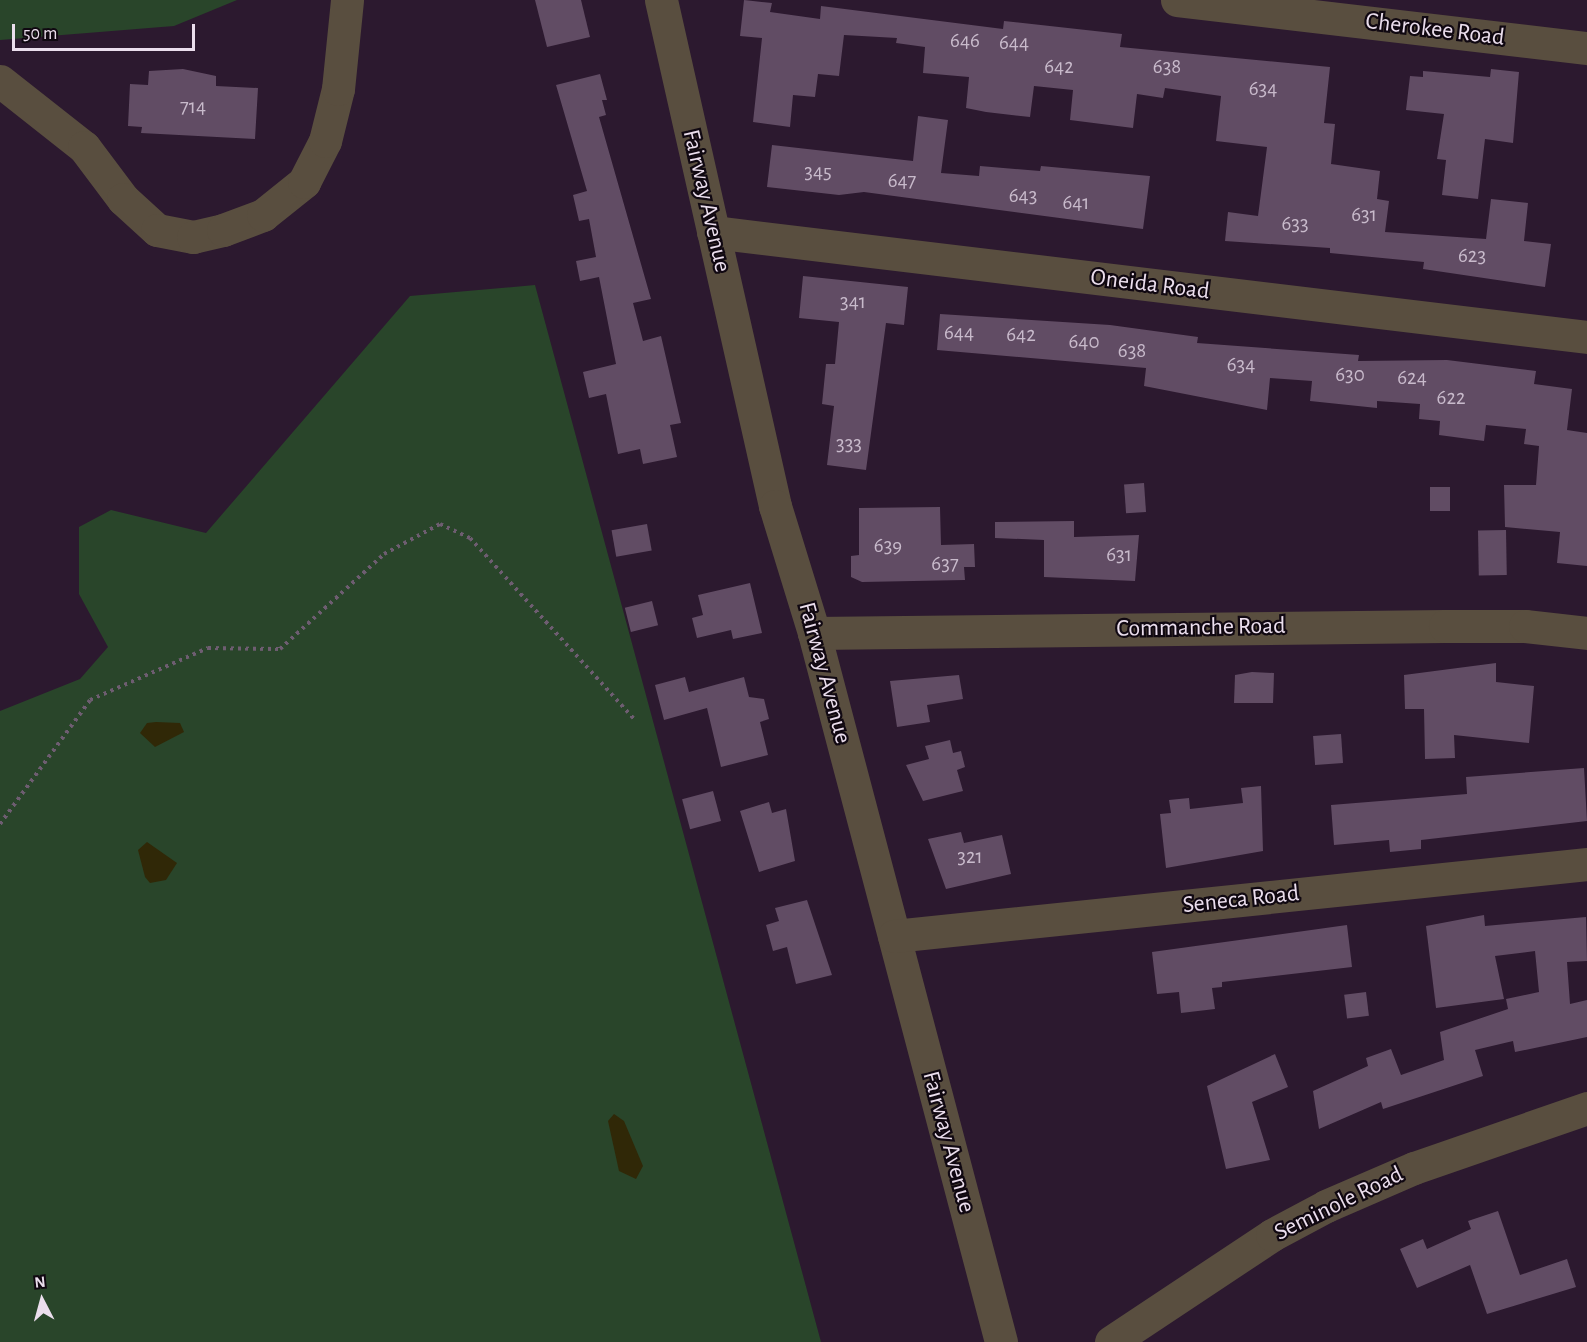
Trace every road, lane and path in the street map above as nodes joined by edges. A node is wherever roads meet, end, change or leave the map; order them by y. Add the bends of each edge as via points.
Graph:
1 (348, 0) edge
2 (661, 0) edge
3 (1177, 0) edge
4 (1587, 48) edge
5 (0, 81) edge
6 (713, 232) junction
7 (1587, 337) edge
8 (814, 633) junction
9 (1587, 633) edge
10 (636, 721) dead end
11 (0, 825) edge
12 (1587, 864) edge
13 (894, 936) junction
14 (1587, 1108) edge
15 (1000, 1342) edge
16 (1111, 1342) edge

1 - 5 street via 338,89 325,141 304,182 263,215 193,237 157,230 123,199 84,147
2 - 6 street, Fairway Avenue
3 - 4 street, Cherokee Road
6 - 7 street, Oneida Road
6 - 8 street, Fairway Avenue via 775,506
8 - 9 street, Commanche Road via 1468,626
8 - 13 street, Fairway Avenue
10 - 11 path via 470,538 440,524 384,554 280,649 208,648 90,700
12 - 13 street, Seneca Road
13 - 15 street, Fairway Avenue
14 - 16 street, Seminole Road via 1414,1168 1326,1206 1272,1235

